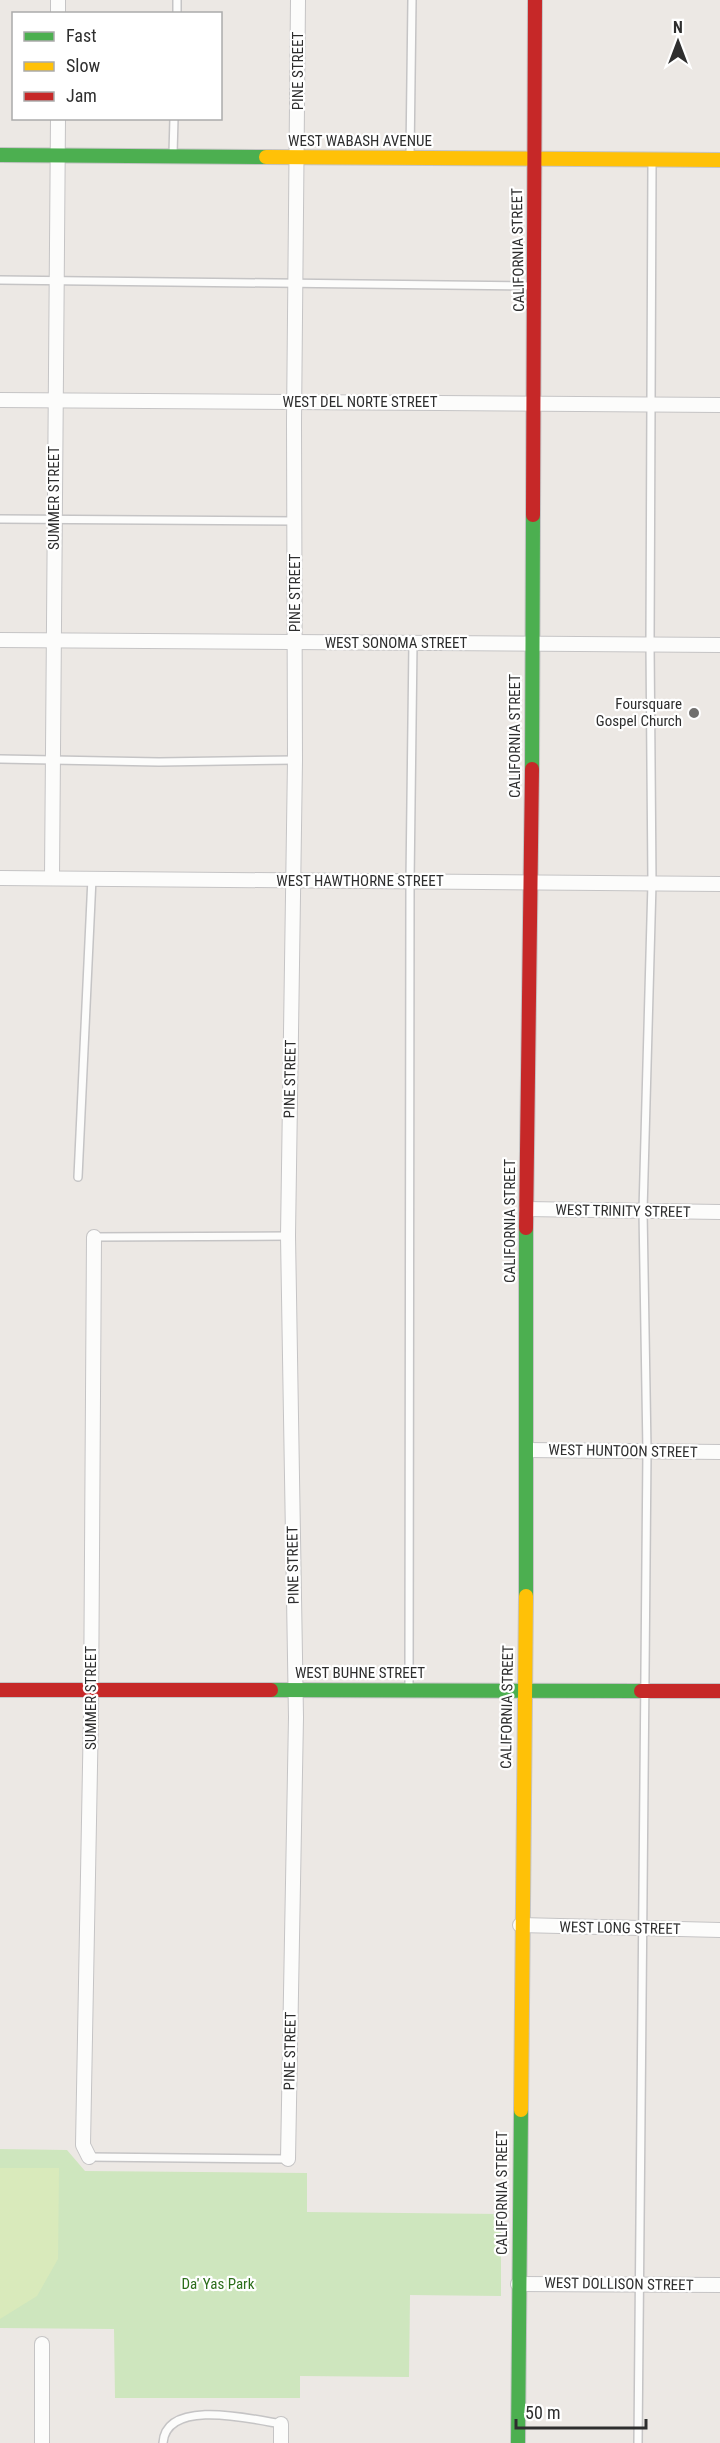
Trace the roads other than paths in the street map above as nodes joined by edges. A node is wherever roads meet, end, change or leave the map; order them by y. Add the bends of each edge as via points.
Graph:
1 (298, 0) edge
2 (412, 0) edge
3 (535, 0) edge
4 (58, 120) edge
5 (174, 120) edge
6 (0, 155) edge
7 (57, 156) junction
8 (173, 157) junction
9 (297, 158) junction
10 (410, 158) junction
11 (533, 158) junction
12 (652, 159) junction
13 (720, 160) edge
14 (0, 280) edge
15 (56, 280) junction
16 (296, 282) junction
17 (535, 286) junction
18 (0, 400) edge
19 (54, 400) junction
20 (294, 402) junction
21 (534, 403) junction
22 (652, 404) junction
23 (720, 405) edge
24 (0, 519) edge
25 (55, 520) junction
26 (296, 521) junction
27 (0, 640) edge
28 (52, 640) junction
29 (295, 642) junction
30 (413, 643) junction
31 (531, 644) junction
32 (650, 644) junction
33 (720, 645) edge
34 (0, 759) edge
35 (53, 759) junction
36 (295, 760) junction
37 (0, 878) edge
38 (52, 878) junction
39 (92, 878) junction
40 (293, 881) junction
41 (410, 882) junction
42 (531, 882) junction
43 (652, 883) junction
44 (720, 884) edge
45 (78, 1177) dead end
46 (526, 1209) junction
47 (643, 1211) junction
48 (720, 1212) edge
49 (288, 1236) junction
50 (94, 1238) joint
51 (526, 1450) junction
52 (647, 1452) junction
53 (720, 1452) edge
54 (0, 1690) edge
55 (91, 1690) junction
56 (294, 1690) junction
57 (409, 1690) junction
58 (524, 1691) junction
59 (646, 1691) junction
60 (720, 1691) edge
61 (520, 1925) junction
62 (641, 1928) junction
63 (720, 1930) edge
64 (89, 2157) joint
65 (288, 2158) joint
66 (518, 2284) junction
67 (639, 2285) junction
68 (720, 2285) edge
69 (42, 2344) dead end
70 (280, 2424) joint
71 (42, 2443) edge
72 (163, 2443) edge
73 (280, 2443) edge
74 (518, 2443) edge
75 (638, 2443) edge

1 - 9 street, PINE STREET
2 - 10 lane
3 - 11 street, CALIFORNIA STREET
4 - 7 street, SUMMER STREET
5 - 8 lane
6 - 7 street, WEST WABASH AVENUE
7 - 8 street, WEST WABASH AVENUE
7 - 15 street, SUMMER STREET
8 - 9 street, WEST WABASH AVENUE
9 - 10 street, WEST WABASH AVENUE
9 - 16 street, PINE STREET
10 - 11 street, WEST WABASH AVENUE
11 - 12 street, WEST WABASH AVENUE
11 - 17 street, CALIFORNIA STREET
12 - 13 street, WEST WABASH AVENUE
12 - 22 lane
14 - 15 lane
15 - 16 lane
15 - 19 street, SUMMER STREET
16 - 17 lane
16 - 20 street, PINE STREET
17 - 21 street, CALIFORNIA STREET
18 - 19 street, WEST DEL NORTE STREET
19 - 20 street, WEST DEL NORTE STREET
19 - 25 street, SUMMER STREET
20 - 21 street, WEST DEL NORTE STREET
20 - 26 street, PINE STREET
21 - 22 street, WEST DEL NORTE STREET
21 - 31 street, CALIFORNIA STREET
22 - 23 street, WEST DEL NORTE STREET
22 - 32 lane
24 - 25 lane
25 - 26 lane
25 - 28 street, SUMMER STREET
26 - 29 street, PINE STREET
27 - 28 street, WEST SONOMA STREET
28 - 29 street, WEST SONOMA STREET
28 - 35 street, SUMMER STREET
29 - 30 street, WEST SONOMA STREET
29 - 36 street, PINE STREET
30 - 31 street, WEST SONOMA STREET
30 - 41 lane
31 - 32 street, WEST SONOMA STREET
31 - 42 street, CALIFORNIA STREET
32 - 33 street, WEST SONOMA STREET
32 - 43 lane
34 - 35 lane
35 - 36 lane
35 - 38 street, SUMMER STREET
36 - 40 street, PINE STREET
37 - 38 street, WEST HAWTHORNE STREET
38 - 39 street, WEST HAWTHORNE STREET
39 - 40 street, WEST HAWTHORNE STREET
39 - 45 lane
40 - 41 street, WEST HAWTHORNE STREET
40 - 49 street, PINE STREET
41 - 42 street, WEST HAWTHORNE STREET
41 - 57 lane
42 - 43 street, WEST HAWTHORNE STREET
42 - 46 street, CALIFORNIA STREET
43 - 44 street, WEST HAWTHORNE STREET
43 - 47 lane
46 - 47 street, WEST TRINITY STREET
46 - 51 street, CALIFORNIA STREET
47 - 48 street, WEST TRINITY STREET
47 - 52 lane
49 - 50 lane
49 - 56 street, PINE STREET
50 - 55 street, SUMMER STREET
51 - 52 street, WEST HUNTOON STREET
51 - 58 street, CALIFORNIA STREET
52 - 53 street, WEST HUNTOON STREET
52 - 59 lane
54 - 55 street, WEST BUHNE STREET
55 - 56 street, WEST BUHNE STREET
55 - 64 street, SUMMER STREET via 83,2145
56 - 57 street, WEST BUHNE STREET
56 - 65 street, PINE STREET
57 - 58 street, WEST BUHNE STREET
58 - 59 street, WEST BUHNE STREET
58 - 61 street, CALIFORNIA STREET
59 - 60 street, WEST BUHNE STREET
59 - 62 lane
61 - 62 street, WEST LONG STREET
61 - 66 street, CALIFORNIA STREET
62 - 63 street, WEST LONG STREET
62 - 67 lane
64 - 65 lane
66 - 67 street, WEST DOLLISON STREET
66 - 74 street, CALIFORNIA STREET
67 - 68 street, WEST DOLLISON STREET
67 - 75 lane
69 - 71 street
70 - 72 lane via 241,2418 184,2417 171,2425
70 - 73 street

